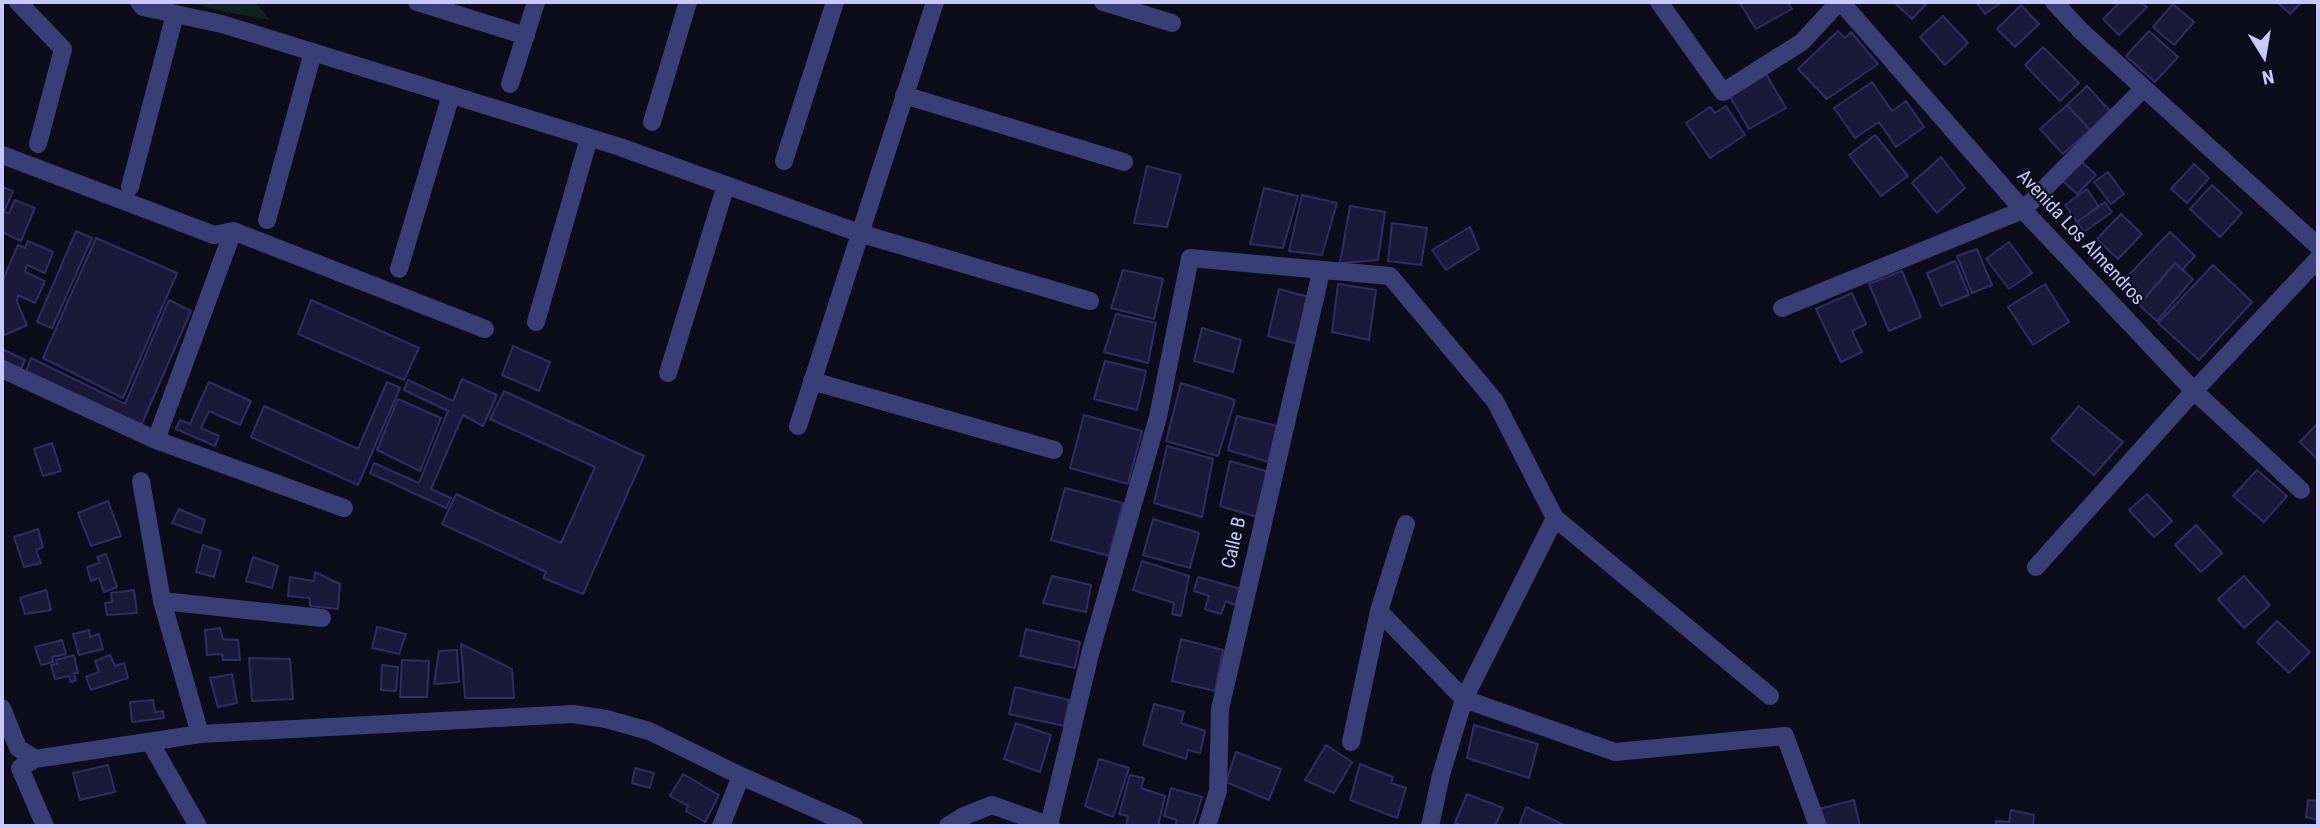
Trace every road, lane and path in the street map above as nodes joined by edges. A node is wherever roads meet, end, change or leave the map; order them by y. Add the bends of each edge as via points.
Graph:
1 (19, 2) edge
2 (139, 2) edge
3 (417, 2) edge
4 (536, 2) edge
5 (688, 2) edge
6 (835, 2) edge
7 (934, 2) edge
8 (1104, 2) edge
9 (1659, 2) edge
10 (1840, 2) edge
11 (2054, 2) edge
12 (175, 14) junction
13 (1172, 23) dead end
14 (526, 36) junction
15 (313, 52) junction
16 (510, 84) dead end
17 (2143, 89) junction
18 (451, 95) junction
19 (904, 95) junction
20 (652, 122) dead end
21 (589, 138) junction
22 (38, 144) dead end
23 (2, 155) edge
24 (784, 161) dead end
25 (1125, 162) dead end
26 (726, 185) junction
27 (130, 187) dead end
28 (2022, 210) junction
29 (267, 220) dead end
30 (233, 231) junction
31 (859, 233) junction
32 (2318, 246) edge
33 (2318, 260) edge
34 (399, 268) dead end
35 (1321, 272) junction
36 (1090, 301) dead end
37 (1782, 308) dead end
38 (536, 322) dead end
39 (485, 329) dead end
40 (2, 369) edge
41 (668, 373) dead end
42 (812, 381) junction
43 (2194, 391) junction
44 (798, 426) dead end
45 (156, 440) junction
46 (1054, 450) dead end
47 (141, 481) dead end
48 (2301, 490) dead end
49 (344, 508) dead end
50 (1556, 517) junction
51 (1406, 524) dead end
52 (2036, 567) dead end
53 (162, 601) junction
54 (1379, 611) junction
55 (322, 618) dead end
56 (1770, 696) dead end
57 (1464, 699) junction
58 (2, 708) edge
59 (200, 734) junction
60 (150, 742) junction
61 (1350, 742) dead end
62 (35, 759) junction
63 (741, 776) junction
64 (45, 826) edge
65 (198, 826) edge
66 (721, 826) edge
67 (854, 826) edge
68 (948, 826) edge
69 (1050, 826) edge
70 (1207, 826) edge
71 (1430, 826) edge
72 (1818, 826) edge

1 - 22 street via 63,49
2 - 12 street
3 - 14 street
4 - 14 street
5 - 20 street
6 - 24 street
7 - 19 street
8 - 13 street
9 - 10 street via 1723,92 1802,42
10 - 28 street, Avenida Los Almendros
11 - 17 street
12 - 15 street
12 - 27 street
14 - 16 street
15 - 18 street
15 - 29 street
17 - 28 street
17 - 32 street
18 - 21 street
18 - 34 street
19 - 25 street
19 - 31 street
21 - 26 street
21 - 38 street
23 - 30 street via 214,235
26 - 31 street
26 - 41 street
28 - 37 street
28 - 43 street, Avenida Los Almendros
30 - 39 street
30 - 45 street
31 - 36 street
31 - 42 street
33 - 43 street
35 - 50 street via 1390,276 1495,401
35 - 69 street via 1190,258 1158,417 1091,650
35 - 70 street, Calle B via 1220,709 1218,791
40 - 45 street
42 - 44 street
42 - 46 street
43 - 48 street, Avenida Los Almendros
43 - 52 street
45 - 49 street
47 - 53 street
50 - 56 street
50 - 57 street
51 - 54 street
53 - 55 street
53 - 59 street
54 - 57 street
54 - 61 street
57 - 71 street
57 - 72 street via 1615,752 1785,736
58 - 62 street via 18,748
59 - 60 street
59 - 63 street via 573,713 649,731
60 - 62 street
60 - 65 street
62 - 64 street via 20,768
63 - 66 street
63 - 67 street
68 - 69 street via 992,804

